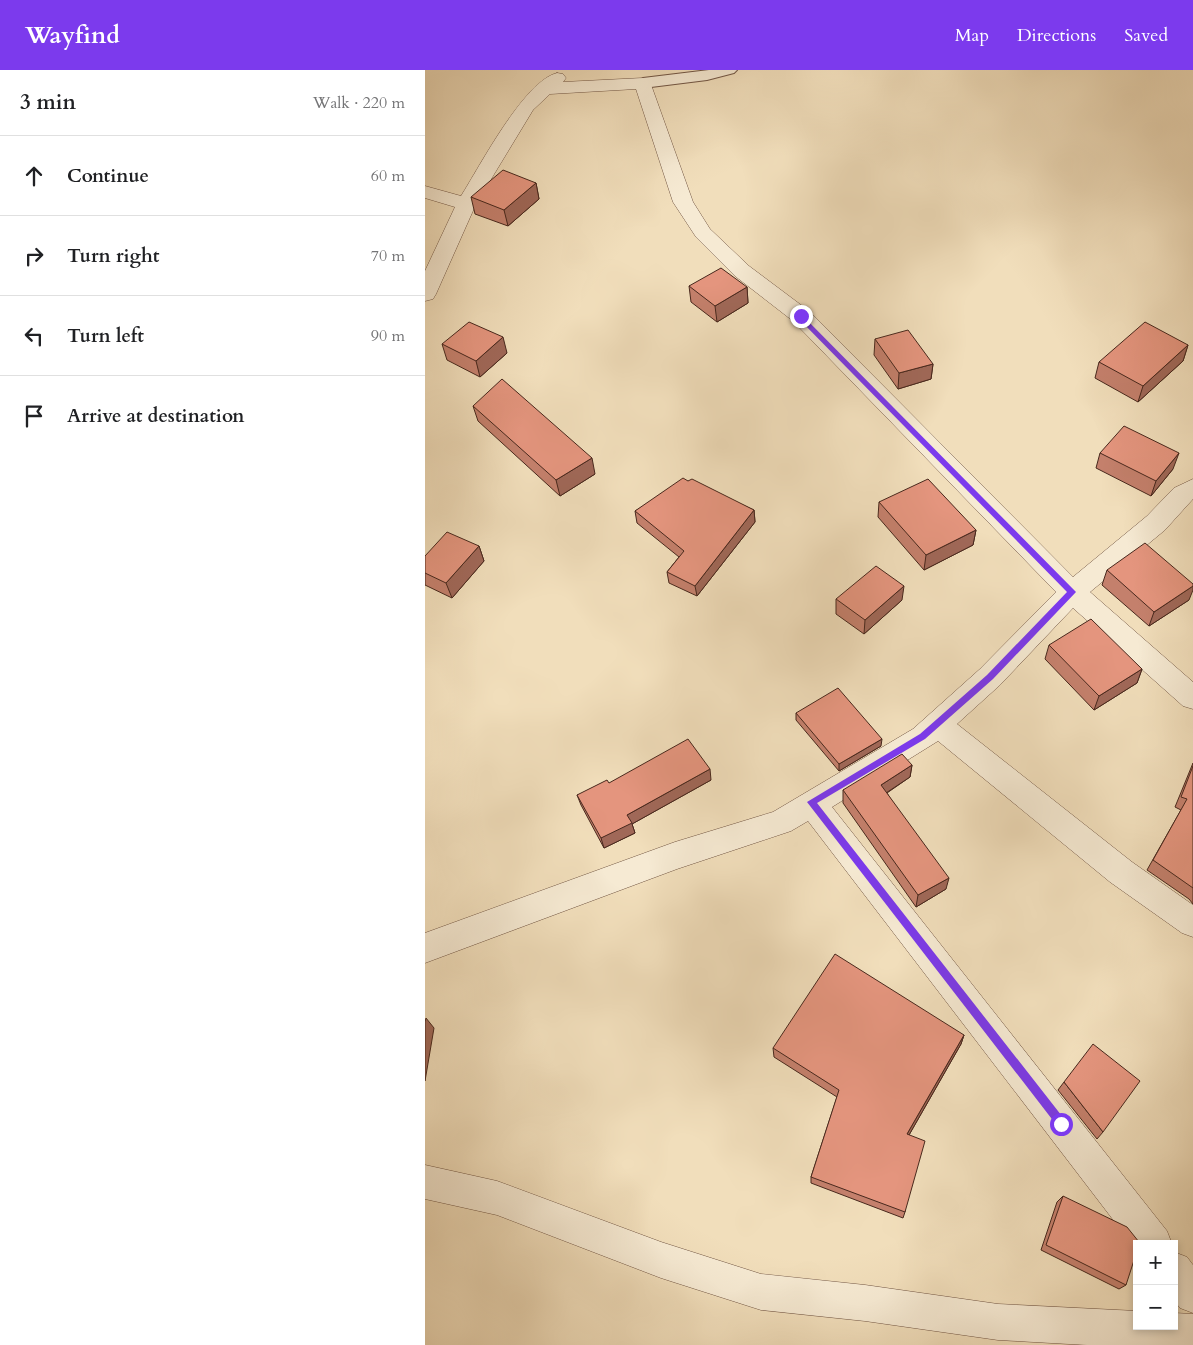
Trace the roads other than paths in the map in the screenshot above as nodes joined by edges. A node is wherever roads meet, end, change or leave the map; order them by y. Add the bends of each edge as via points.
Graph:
1 (567, 70) edge
2 (729, 70) edge
3 (643, 84) junction
4 (543, 89) junction
5 (425, 192) edge
6 (467, 204) junction
7 (425, 294) edge
8 (1193, 488) edge
9 (1072, 592) junction
10 (1193, 698) edge
11 (937, 724) junction
12 (811, 802) junction
13 (1193, 923) edge
14 (425, 948) edge
15 (425, 1182) edge
16 (1151, 1240) edge
17 (1178, 1275) edge
18 (1193, 1295) edge
19 (1193, 1332) edge

1 - 4 street
2 - 3 lane
3 - 4 street
3 - 9 street via 683,202 703,233 742,271 801,316
4 - 6 street via 516,122
5 - 6 street
6 - 7 street
8 - 9 street
9 - 10 street
9 - 11 street via 990,677
11 - 12 street via 923,737
11 - 13 street via 1121,872
12 - 14 street via 781,822 675,856
12 - 16 street
15 - 19 street via 497,1198 661,1260 761,1292 998,1322
17 - 18 street

